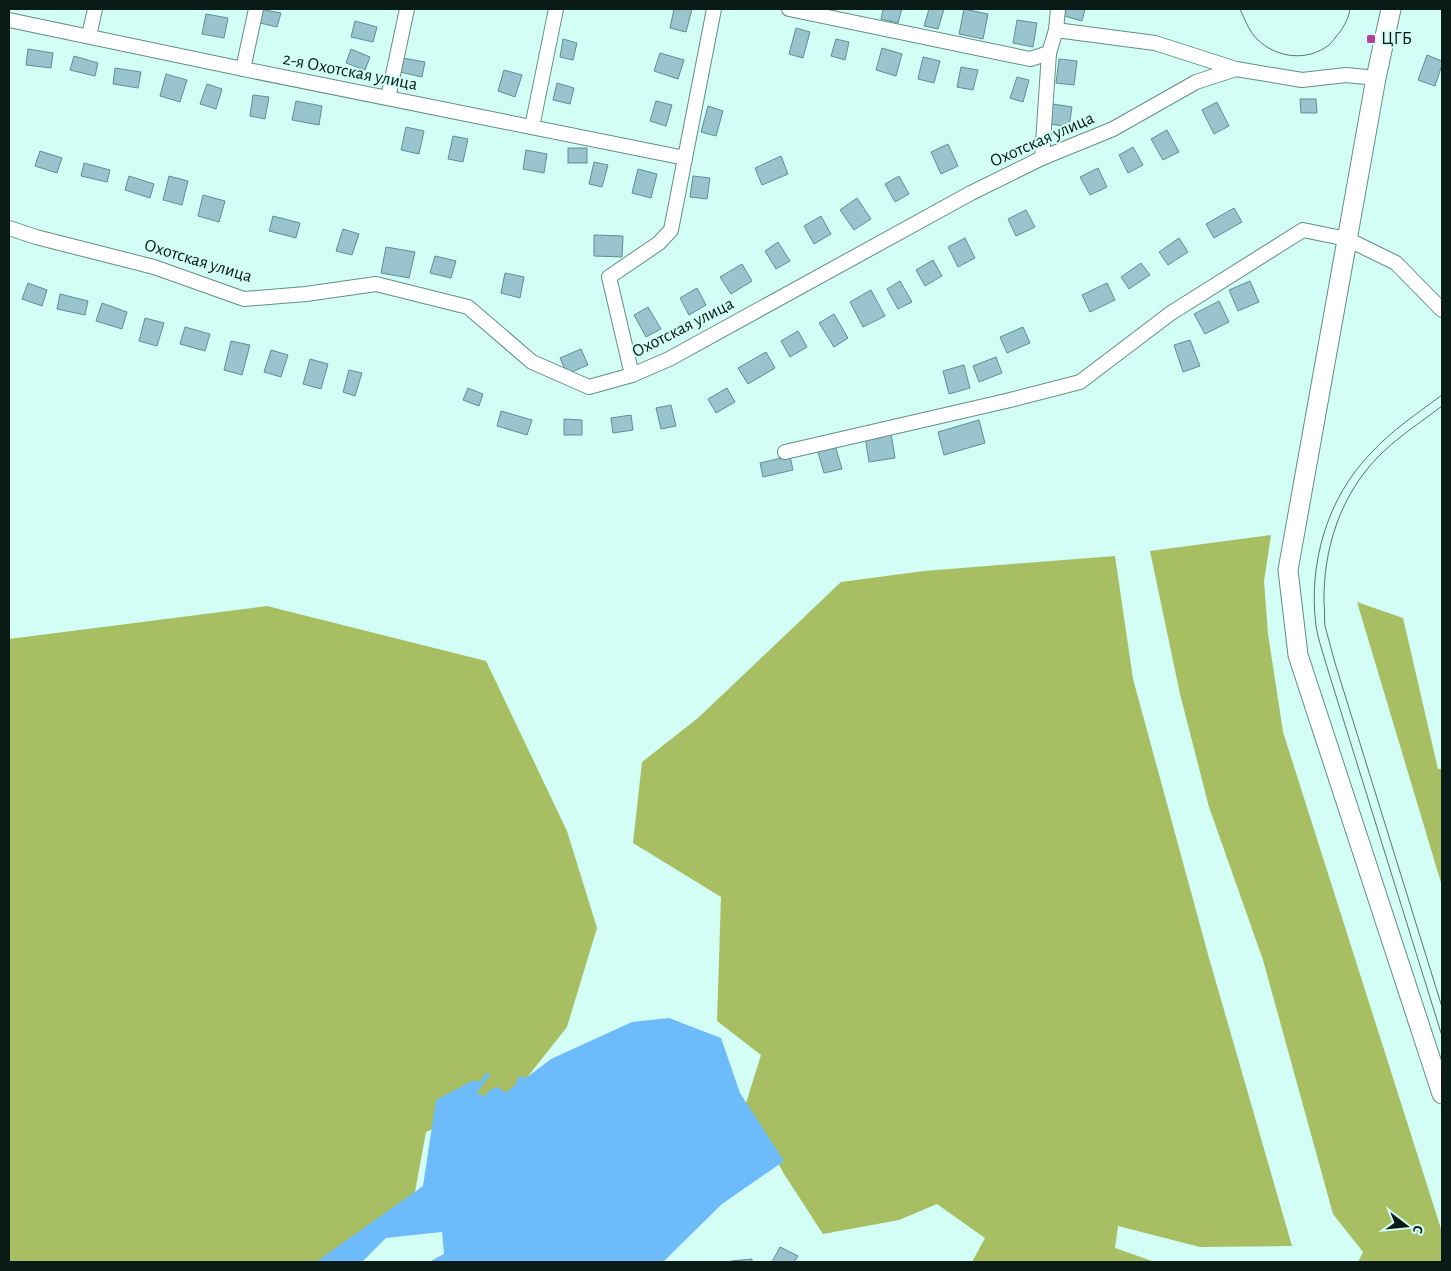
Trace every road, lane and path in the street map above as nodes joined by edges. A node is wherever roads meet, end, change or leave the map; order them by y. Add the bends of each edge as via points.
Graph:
1 (95, 9) edge
2 (256, 9) edge
3 (408, 9) edge
4 (556, 9) edge
5 (714, 9) edge
6 (789, 9) edge
7 (1058, 9) edge
8 (1391, 9) edge
9 (9, 20) edge
10 (1056, 30) junction
11 (89, 36) junction
12 (1048, 53) junction
13 (243, 69) junction
14 (1236, 69) junction
15 (1376, 78) junction
16 (388, 98) junction
17 (532, 126) junction
18 (685, 158) junction
19 (1042, 158) junction
20 (9, 228) edge
21 (1347, 239) junction
22 (1442, 310) edge
23 (632, 375) junction
24 (785, 452) dead end
25 (1442, 1094) edge

1 - 11 street
2 - 13 street
3 - 16 street
4 - 17 street
5 - 18 street
6 - 12 street via 1030,59
7 - 10 street
8 - 15 main road
9 - 11 street, 2-я Охотская улица
10 - 12 street
10 - 14 street via 1155,43
11 - 13 street, 2-я Охотская улица
12 - 19 street
13 - 16 street, 2-я Охотская улица
14 - 15 street via 1302,80 1346,75
14 - 19 street, Охотская улица via 1196,82 1113,130
15 - 21 main road
16 - 17 street, 2-я Охотская улица
17 - 18 street, 2-я Охотская улица
18 - 23 street via 670,230 659,243 609,277
19 - 23 street, Охотская улица via 971,193 670,359
20 - 23 street, Охотская улица via 154,266 244,299 376,284 468,307 532,362 589,387
21 - 22 street via 1396,264
21 - 24 street via 1303,230 1171,313 1080,382
21 - 25 main road via 1288,570 1298,655

